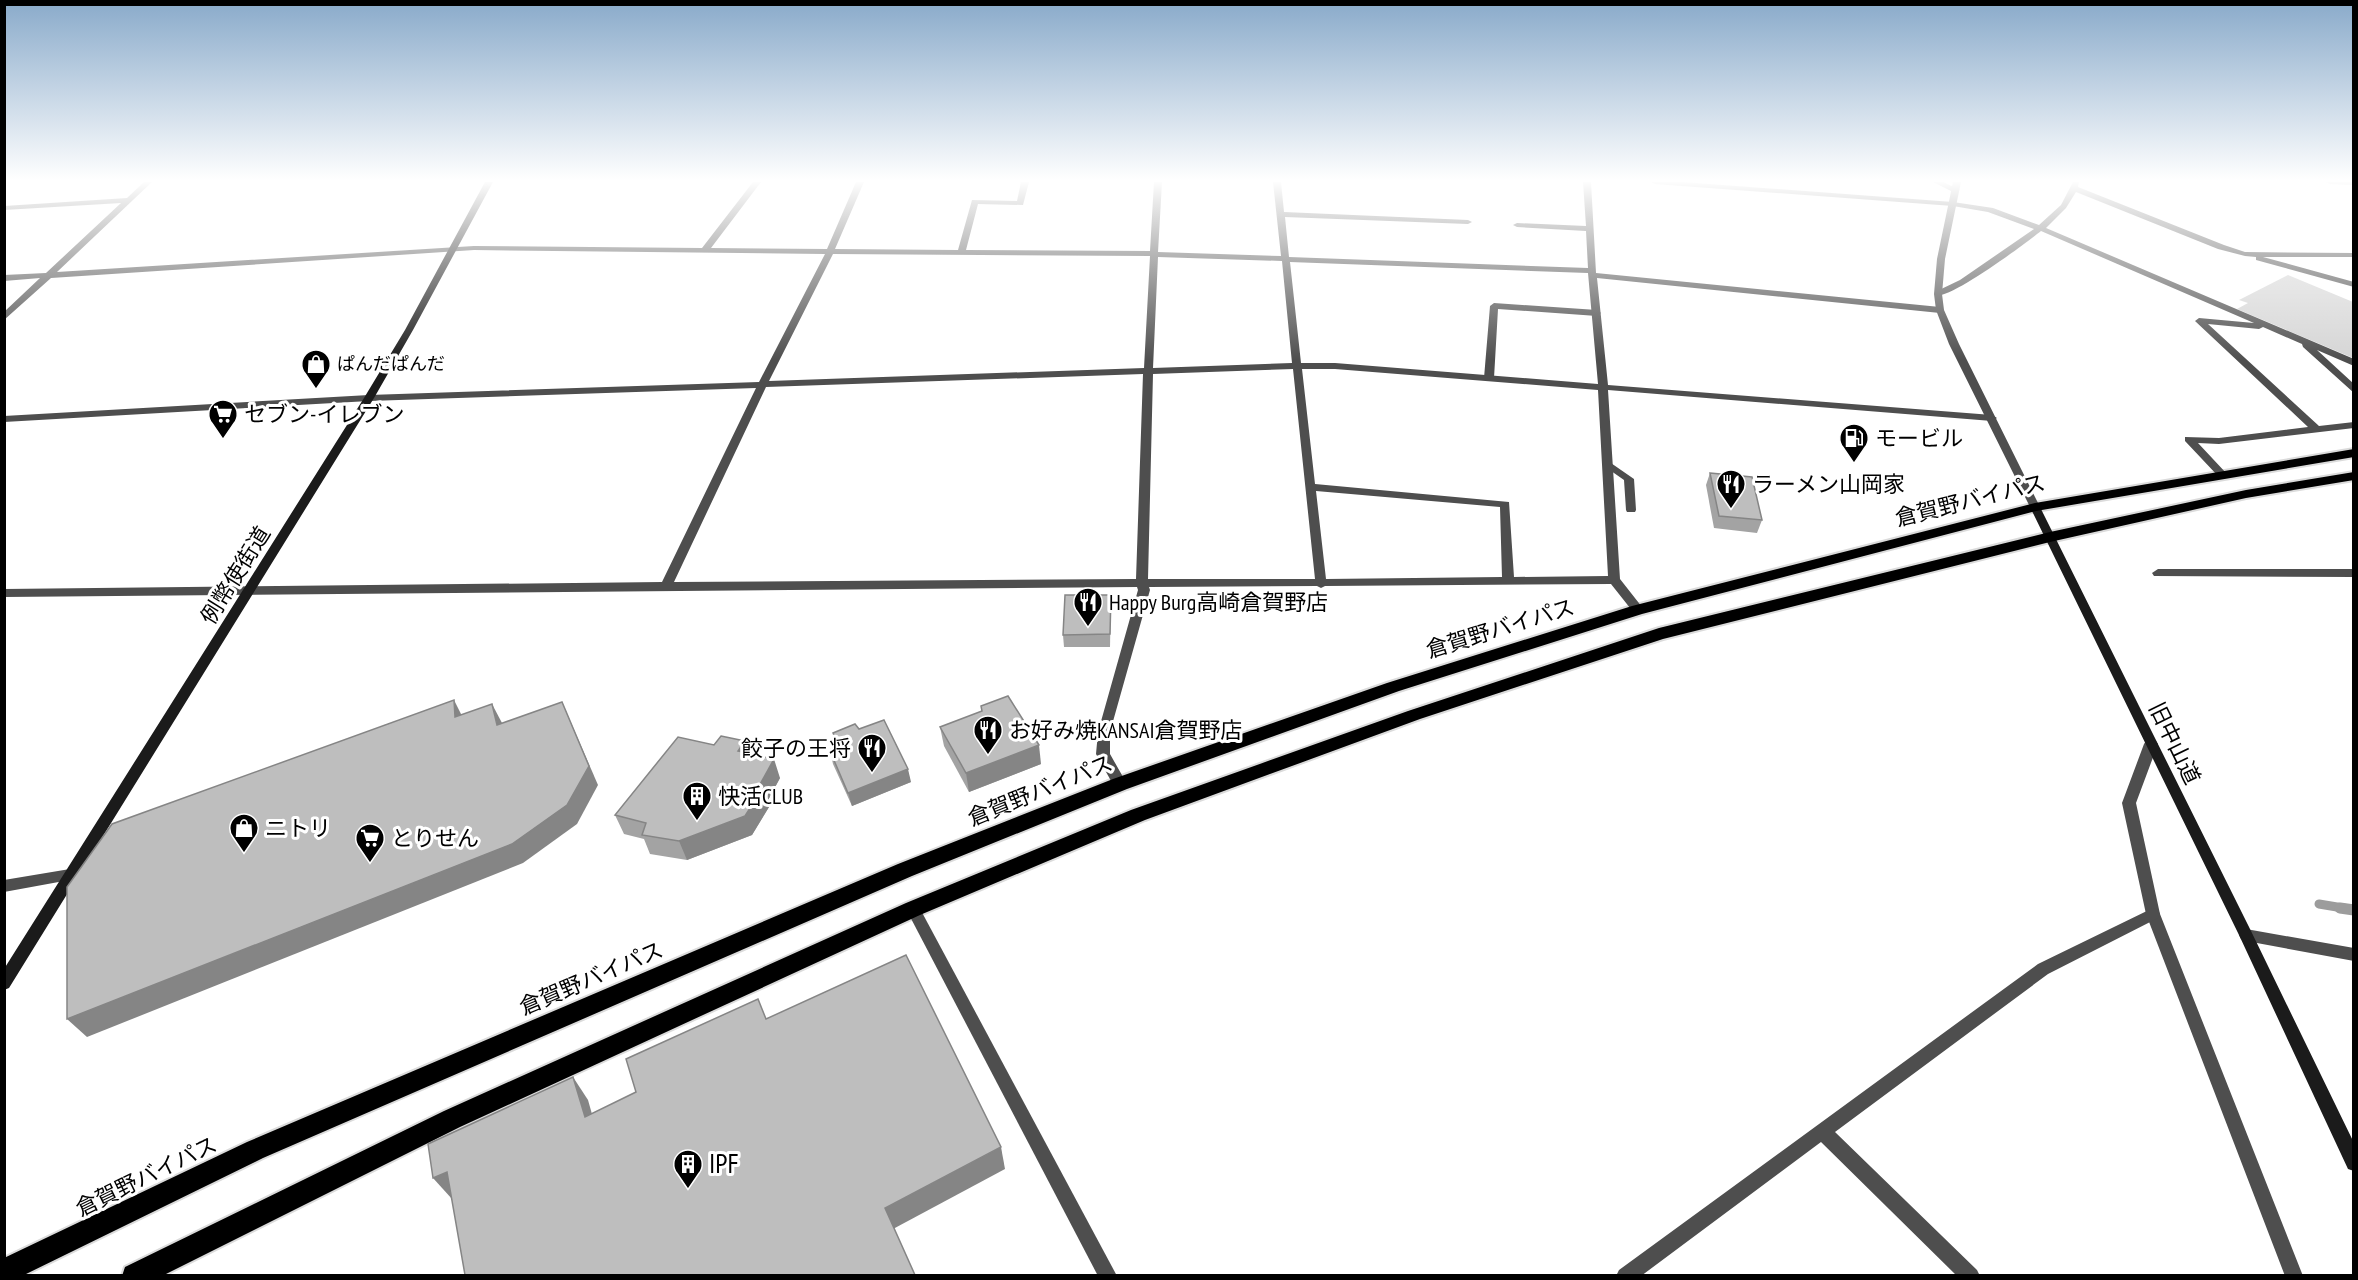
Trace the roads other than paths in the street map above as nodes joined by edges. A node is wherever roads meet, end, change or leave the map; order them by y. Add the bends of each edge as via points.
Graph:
1 (85, 242) edge
2 (457, 242) edge
3 (711, 242) edge
4 (835, 242) edge
5 (964, 242) edge
6 (1156, 242) edge
7 (1284, 242) edge
8 (1590, 242) edge
9 (1945, 242) edge
10 (2022, 242) edge
11 (2072, 242) edge
12 (2209, 242) edge
13 (453, 249) junction
14 (704, 251) junction
15 (831, 252) junction
16 (961, 253) junction
17 (1155, 254) junction
18 (2246, 254) junction
19 (2354, 255) edge
20 (1286, 258) junction
21 (1593, 273) junction
22 (49, 275) junction
23 (4, 278) edge
24 (2354, 285) edge
25 (1938, 294) junction
26 (1940, 310) junction
27 (1597, 313) junction
28 (4, 317) edge
29 (2268, 327) junction
30 (2301, 340) junction
31 (2354, 363) edge
32 (1297, 366) junction
33 (1148, 372) junction
34 (1489, 378) junction
35 (762, 385) junction
36 (1603, 386) junction
37 (2354, 390) edge
38 (369, 398) junction
39 (1992, 418) junction
40 (4, 419) edge
41 (2354, 424) edge
42 (2317, 430) junction
43 (2354, 453) edge
44 (1608, 464) junction
45 (2222, 474) junction
46 (2354, 477) edge
47 (1309, 487) junction
48 (2035, 507) junction
49 (1631, 510) dead end
50 (2050, 537) junction
51 (2158, 573) dead end
52 (2354, 573) edge
53 (1614, 580) junction
54 (1508, 581) junction
55 (1142, 582) junction
56 (1321, 584) junction
57 (666, 586) junction
58 (248, 592) junction
59 (4, 593) edge
60 (1638, 610) junction
61 (2151, 744) junction
62 (1120, 784) junction
63 (70, 875) junction
64 (4, 886) edge
65 (913, 909) junction
66 (2153, 914) junction
67 (2246, 935) junction
68 (2354, 955) edge
69 (4, 983) edge
70 (1822, 1131) junction
71 (2354, 1163) edge
72 (4, 1271) edge
73 (134, 1275) edge
74 (1108, 1275) edge
75 (1625, 1275) edge
76 (1971, 1275) edge
77 (2294, 1275) edge

1 - 22 street
2 - 13 main road, 例幣使街道
3 - 14 street
4 - 15 street
5 - 16 street
6 - 17 street
7 - 20 street
8 - 21 street
9 - 25 street
10 - 25 street via 1959,287
11 - 29 street
12 - 18 street
13 - 14 street
13 - 22 street
13 - 38 main road, 例幣使街道
14 - 15 street
15 - 16 street
15 - 35 street
16 - 17 street
17 - 20 street
17 - 33 street
18 - 19 street
18 - 24 street
20 - 21 street
20 - 32 street
21 - 26 street
21 - 27 street
22 - 23 street
22 - 28 street
25 - 26 street
26 - 39 street, 旧中山道
27 - 34 street via 1494,306
27 - 36 street
29 - 30 street
29 - 42 street via 2199,321
30 - 31 street
30 - 37 street
32 - 33 street
32 - 34 street
32 - 47 street
33 - 35 street
33 - 55 street
34 - 36 street
35 - 38 street
35 - 57 street
36 - 39 street
36 - 44 street
38 - 40 street
38 - 58 main road, 例幣使街道
39 - 48 street, 旧中山道
41 - 42 street
42 - 45 street via 2219,441 2189,439
43 - 45 highway, 倉賀野バイパス
44 - 49 street via 1629,479
44 - 53 street
45 - 48 highway, 倉賀野バイパス
46 - 50 highway via 2246,494
47 - 54 street via 1505,504
47 - 56 street
48 - 50 main road, 旧中山道
48 - 60 highway, 倉賀野バイパス
50 - 61 main road, 旧中山道
50 - 65 highway via 1648,638 1414,715 1138,815
51 - 52 street
53 - 54 street
53 - 60 street
54 - 56 street
55 - 56 street
55 - 57 street
55 - 62 street via 1144,590 1104,732 1103,754
57 - 58 street
58 - 59 street
58 - 63 main road, 例幣使街道
60 - 62 highway, 倉賀野バイパス via 1393,687
61 - 66 street via 2129,803
61 - 67 main road, 旧中山道
62 - 72 highway, 倉賀野バイパス via 905,870 470,1055 255,1150
63 - 64 street
63 - 69 main road, 例幣使街道
65 - 73 highway via 452,1119
65 - 74 street
66 - 70 street via 2043,969
66 - 77 street
67 - 68 street
67 - 71 main road, 旧中山道
70 - 75 street
70 - 76 street

